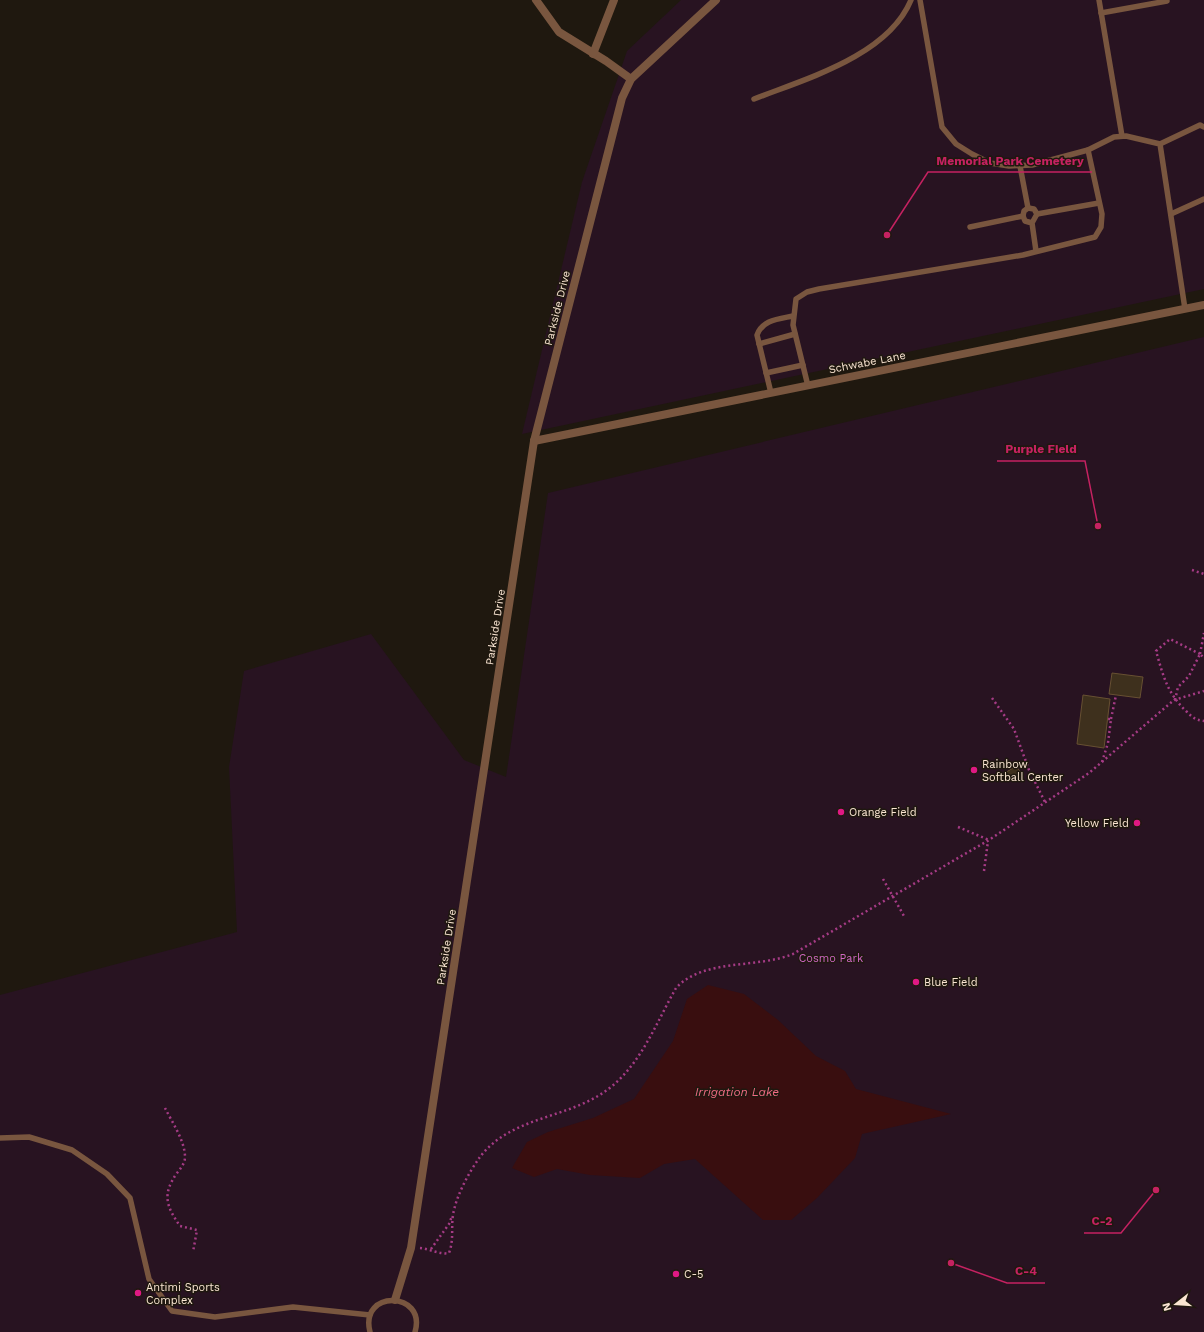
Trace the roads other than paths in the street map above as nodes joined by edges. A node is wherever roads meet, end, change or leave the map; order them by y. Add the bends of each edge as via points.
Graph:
1 (536, 0) edge
2 (614, 0) edge
3 (716, 0) edge
4 (911, 0) edge
5 (920, 0) edge
6 (1099, 0) edge
7 (1168, 0) edge
8 (1101, 13) junction
9 (593, 54) junction
10 (631, 79) junction
11 (754, 99) dead end
12 (1204, 127) edge
13 (1122, 136) junction
14 (1160, 144) junction
15 (1088, 150) junction
16 (1020, 166) junction
17 (1204, 199) edge
18 (1099, 203) junction
19 (1028, 208) junction
20 (1037, 214) junction
21 (1171, 214) junction
22 (1023, 216) junction
23 (1032, 223) junction
24 (970, 227) dead end
25 (1036, 251) junction
26 (1204, 305) edge
27 (1185, 309) junction
28 (793, 316) junction
29 (795, 334) junction
30 (759, 344) junction
31 (803, 364) junction
32 (766, 373) junction
33 (808, 386) junction
34 (771, 393) junction
35 (534, 441) junction
36 (0, 1138) edge
37 (394, 1300) junction
38 (370, 1315) junction
39 (370, 1332) edge
40 (416, 1332) edge

1 - 9 street via 559,32
2 - 9 street
3 - 10 street, Parkside Drive
4 - 11 lane via 906,13 887,33 852,59 828,71
5 - 16 lane via 942,127 956,144 972,154 990,163
6 - 8 lane
7 - 8 lane
8 - 13 lane
9 - 10 street
10 - 35 street, Parkside Drive via 622,98
12 - 14 lane via 1200,125
13 - 14 lane
13 - 15 lane via 1114,137
14 - 21 lane
15 - 16 lane
15 - 18 lane
16 - 19 lane
17 - 21 lane
18 - 20 lane
18 - 25 lane via 1102,227 1095,237
19 - 20 lane via 1034,209
19 - 22 lane
20 - 23 lane
21 - 27 lane
22 - 23 lane via 1025,221
22 - 24 lane
23 - 25 lane
25 - 28 lane via 819,288 796,299
26 - 27 street, Schwabe Lane
27 - 33 street, Schwabe Lane
28 - 29 lane
28 - 30 lane via 767,323 759,328
29 - 30 lane
29 - 31 lane
30 - 32 lane
31 - 32 lane
31 - 33 lane
32 - 34 lane
33 - 34 street, Schwabe Lane
34 - 35 street, Schwabe Lane
35 - 37 street, Parkside Drive via 411,1248
36 - 38 lane via 29,1137 72,1150 107,1174 130,1198 149,1279 172,1311 214,1317 292,1307
37 - 38 lane via 380,1303
37 - 40 lane via 408,1305 414,1311
38 - 39 lane

